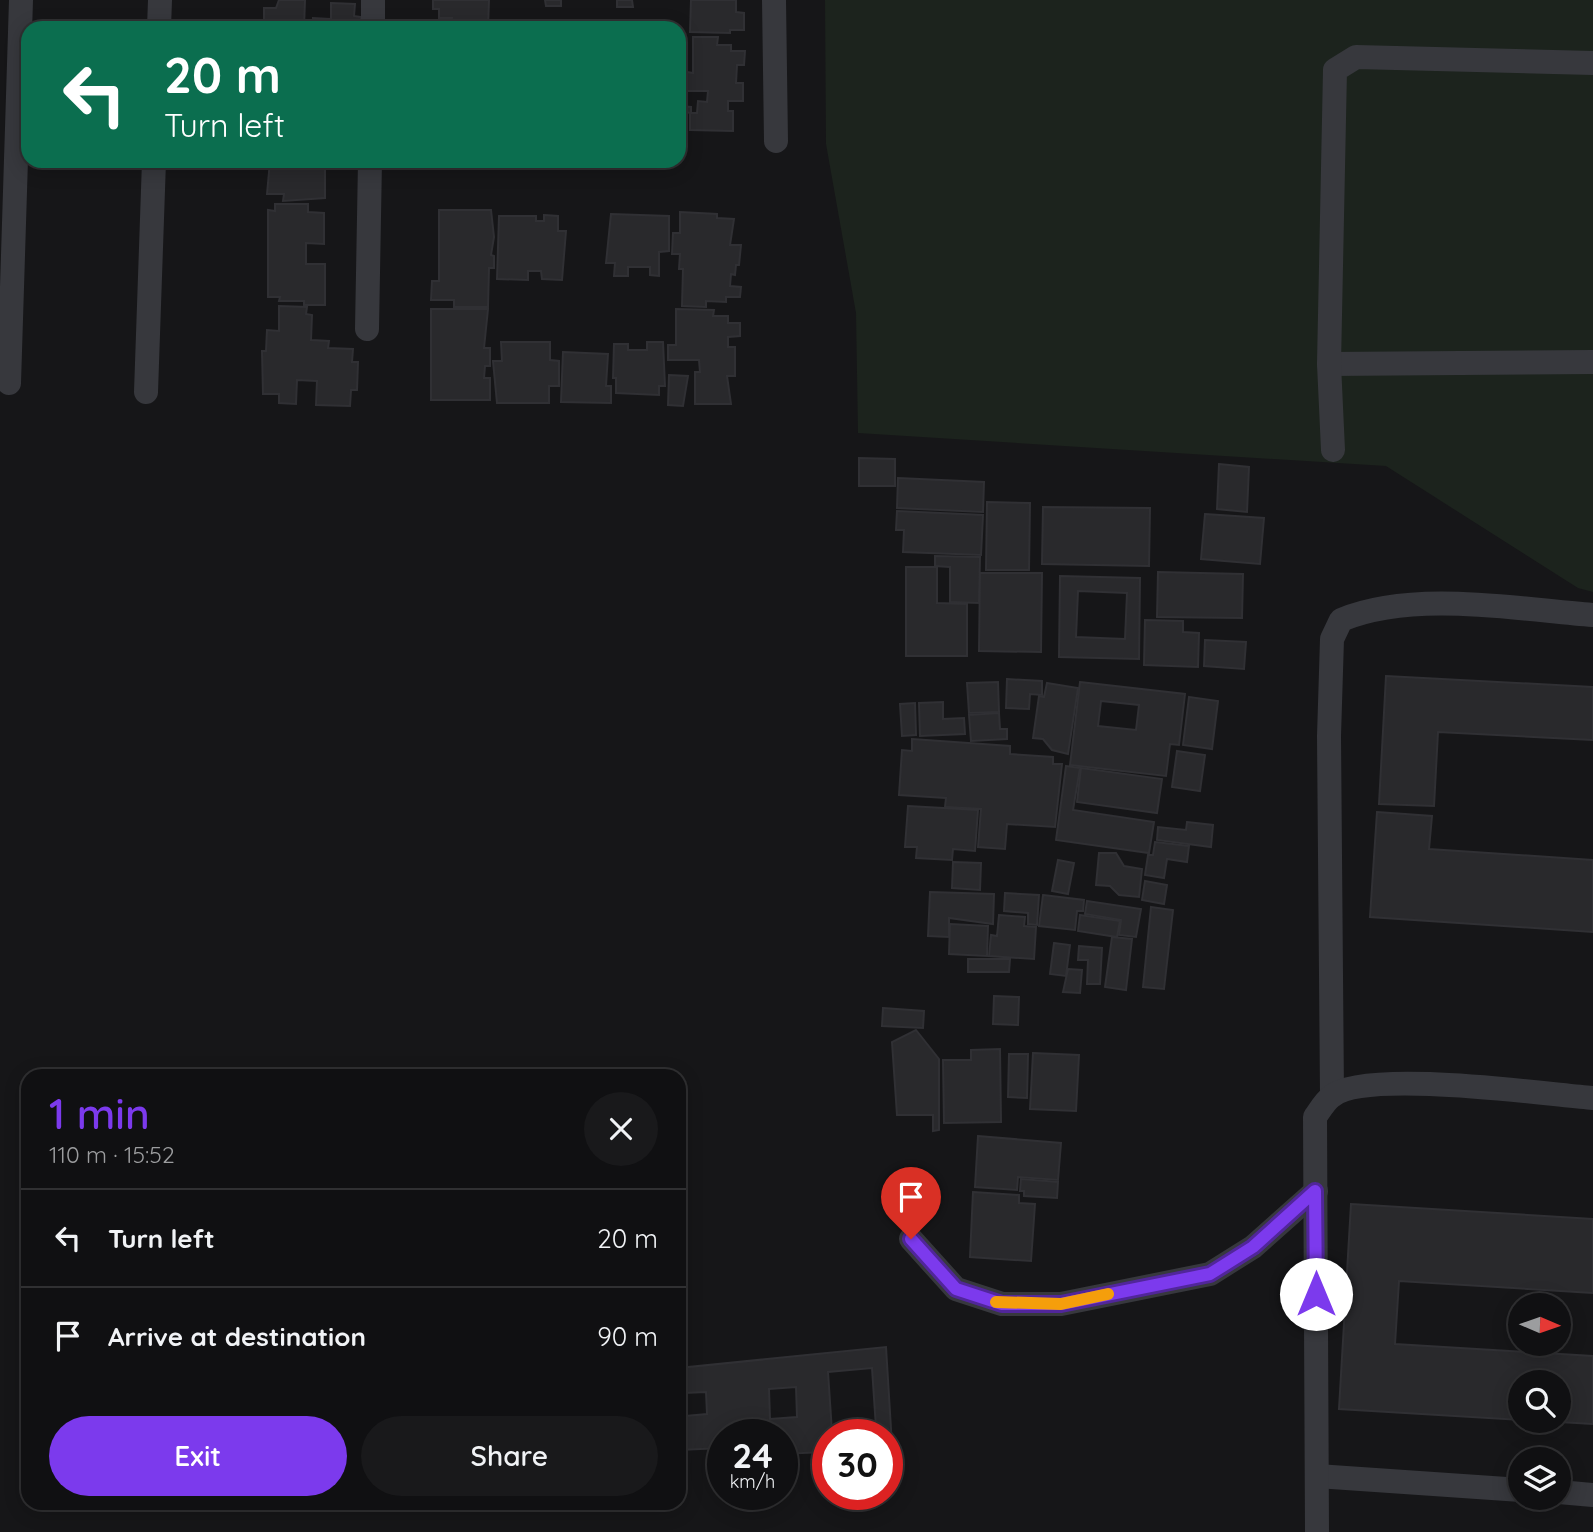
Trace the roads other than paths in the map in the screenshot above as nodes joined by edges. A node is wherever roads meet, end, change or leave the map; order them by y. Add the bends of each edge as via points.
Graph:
1 (21, 0) edge
2 (160, 0) edge
3 (373, 0) edge
4 (774, 0) edge
5 (159, 21) edge
6 (373, 21) edge
7 (1593, 63) edge
8 (775, 141) dead end
9 (154, 168) edge
10 (370, 168) edge
11 (367, 329) dead end
12 (1593, 362) edge
13 (1329, 364) junction
14 (9, 383) dead end
15 (146, 392) dead end
16 (1333, 450) dead end
17 (1593, 615) edge
18 (1332, 1095) junction
19 (1593, 1098) edge
20 (1315, 1191) junction
21 (911, 1239) dead end
22 (1317, 1476) junction
23 (1508, 1489) edge
24 (1571, 1493) edge
25 (1593, 1495) edge
26 (1317, 1532) edge

1 - 14 street
2 - 5 street
3 - 6 street
4 - 8 street
7 - 13 street via 1356,57 1335,71
9 - 15 street
10 - 11 street
12 - 13 street
13 - 16 street
17 - 18 street via 1406,606 1359,612 1341,620 1332,639 1329,736
18 - 19 street via 1366,1084 1413,1084
18 - 20 street via 1315,1117
20 - 21 street via 1253,1247 1210,1274 1061,1304 1002,1304 956,1289
20 - 22 street
22 - 23 street
22 - 26 street
24 - 25 street

